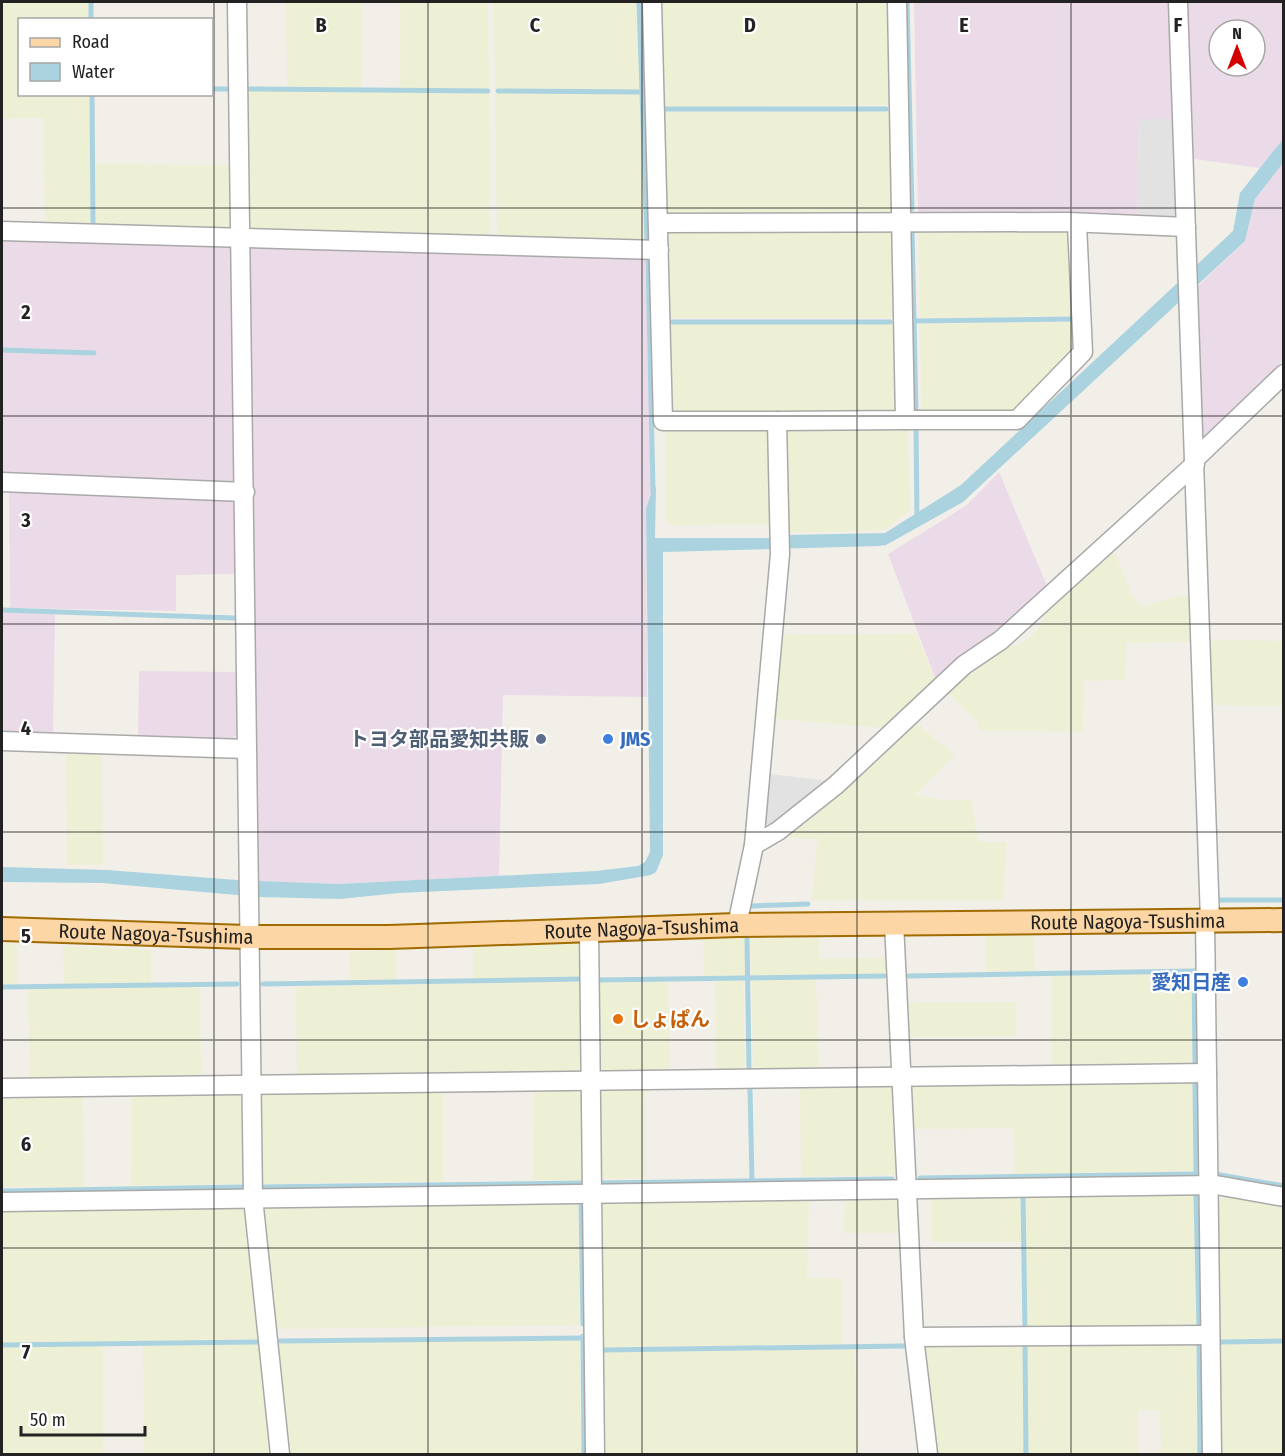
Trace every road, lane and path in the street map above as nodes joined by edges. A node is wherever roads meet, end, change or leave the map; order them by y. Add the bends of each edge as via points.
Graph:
1 (237, 2) edge
2 (652, 2) edge
3 (897, 2) edge
4 (1178, 2) edge
5 (900, 222) junction
6 (659, 223) junction
7 (1077, 224) junction
8 (1186, 227) junction
9 (2, 231) edge
10 (241, 238) junction
11 (659, 250) junction
12 (1284, 374) edge
13 (904, 420) junction
14 (777, 421) junction
15 (1195, 462) junction
16 (2, 482) edge
17 (245, 492) junction
18 (2, 741) edge
19 (246, 749) junction
20 (754, 844) junction
21 (1207, 920) junction
22 (1284, 920) edge
23 (894, 923) junction
24 (736, 925) junction
25 (2, 929) edge
26 (589, 930) junction
27 (247, 937) junction
28 (1207, 1073) junction
29 (901, 1077) junction
30 (591, 1081) junction
31 (250, 1085) junction
32 (2, 1088) edge
33 (1208, 1186) junction
34 (906, 1190) junction
35 (592, 1194) junction
36 (1284, 1197) edge
37 (253, 1198) junction
38 (2, 1202) edge
39 (1210, 1335) junction
40 (914, 1337) junction
41 (280, 1455) edge
42 (595, 1455) edge
43 (928, 1455) edge
44 (1212, 1455) edge

1 - 10 street
2 - 6 street
3 - 5 street
4 - 8 street
5 - 6 street
5 - 7 street
5 - 13 street
6 - 11 street
7 - 8 street
7 - 13 street via 1083,352 1017,420
8 - 15 street
9 - 10 street
10 - 11 street
10 - 17 street
11 - 14 street via 663,421
12 - 15 street
13 - 14 street
14 - 20 street via 780,552
15 - 20 street via 1001,640 964,665 836,785 778,831
15 - 21 street
16 - 17 street
17 - 19 street
18 - 19 street
19 - 27 street
20 - 24 street
21 - 22 main road, Route Nagoya-Tsushima
21 - 23 main road, Route Nagoya-Tsushima
21 - 28 street
23 - 24 main road, Route Nagoya-Tsushima
23 - 29 street
24 - 26 main road, Route Nagoya-Tsushima
25 - 27 main road, Route Nagoya-Tsushima
26 - 27 main road, Route Nagoya-Tsushima
26 - 30 street
27 - 31 street
28 - 29 street
28 - 33 street
29 - 30 street
29 - 34 street
30 - 31 street
30 - 35 street
31 - 32 street
31 - 37 street
33 - 34 street
33 - 36 street
33 - 39 street
34 - 35 street
34 - 40 street
35 - 37 street
35 - 42 street
37 - 38 street
37 - 41 street
39 - 40 street
39 - 44 street
40 - 43 street

